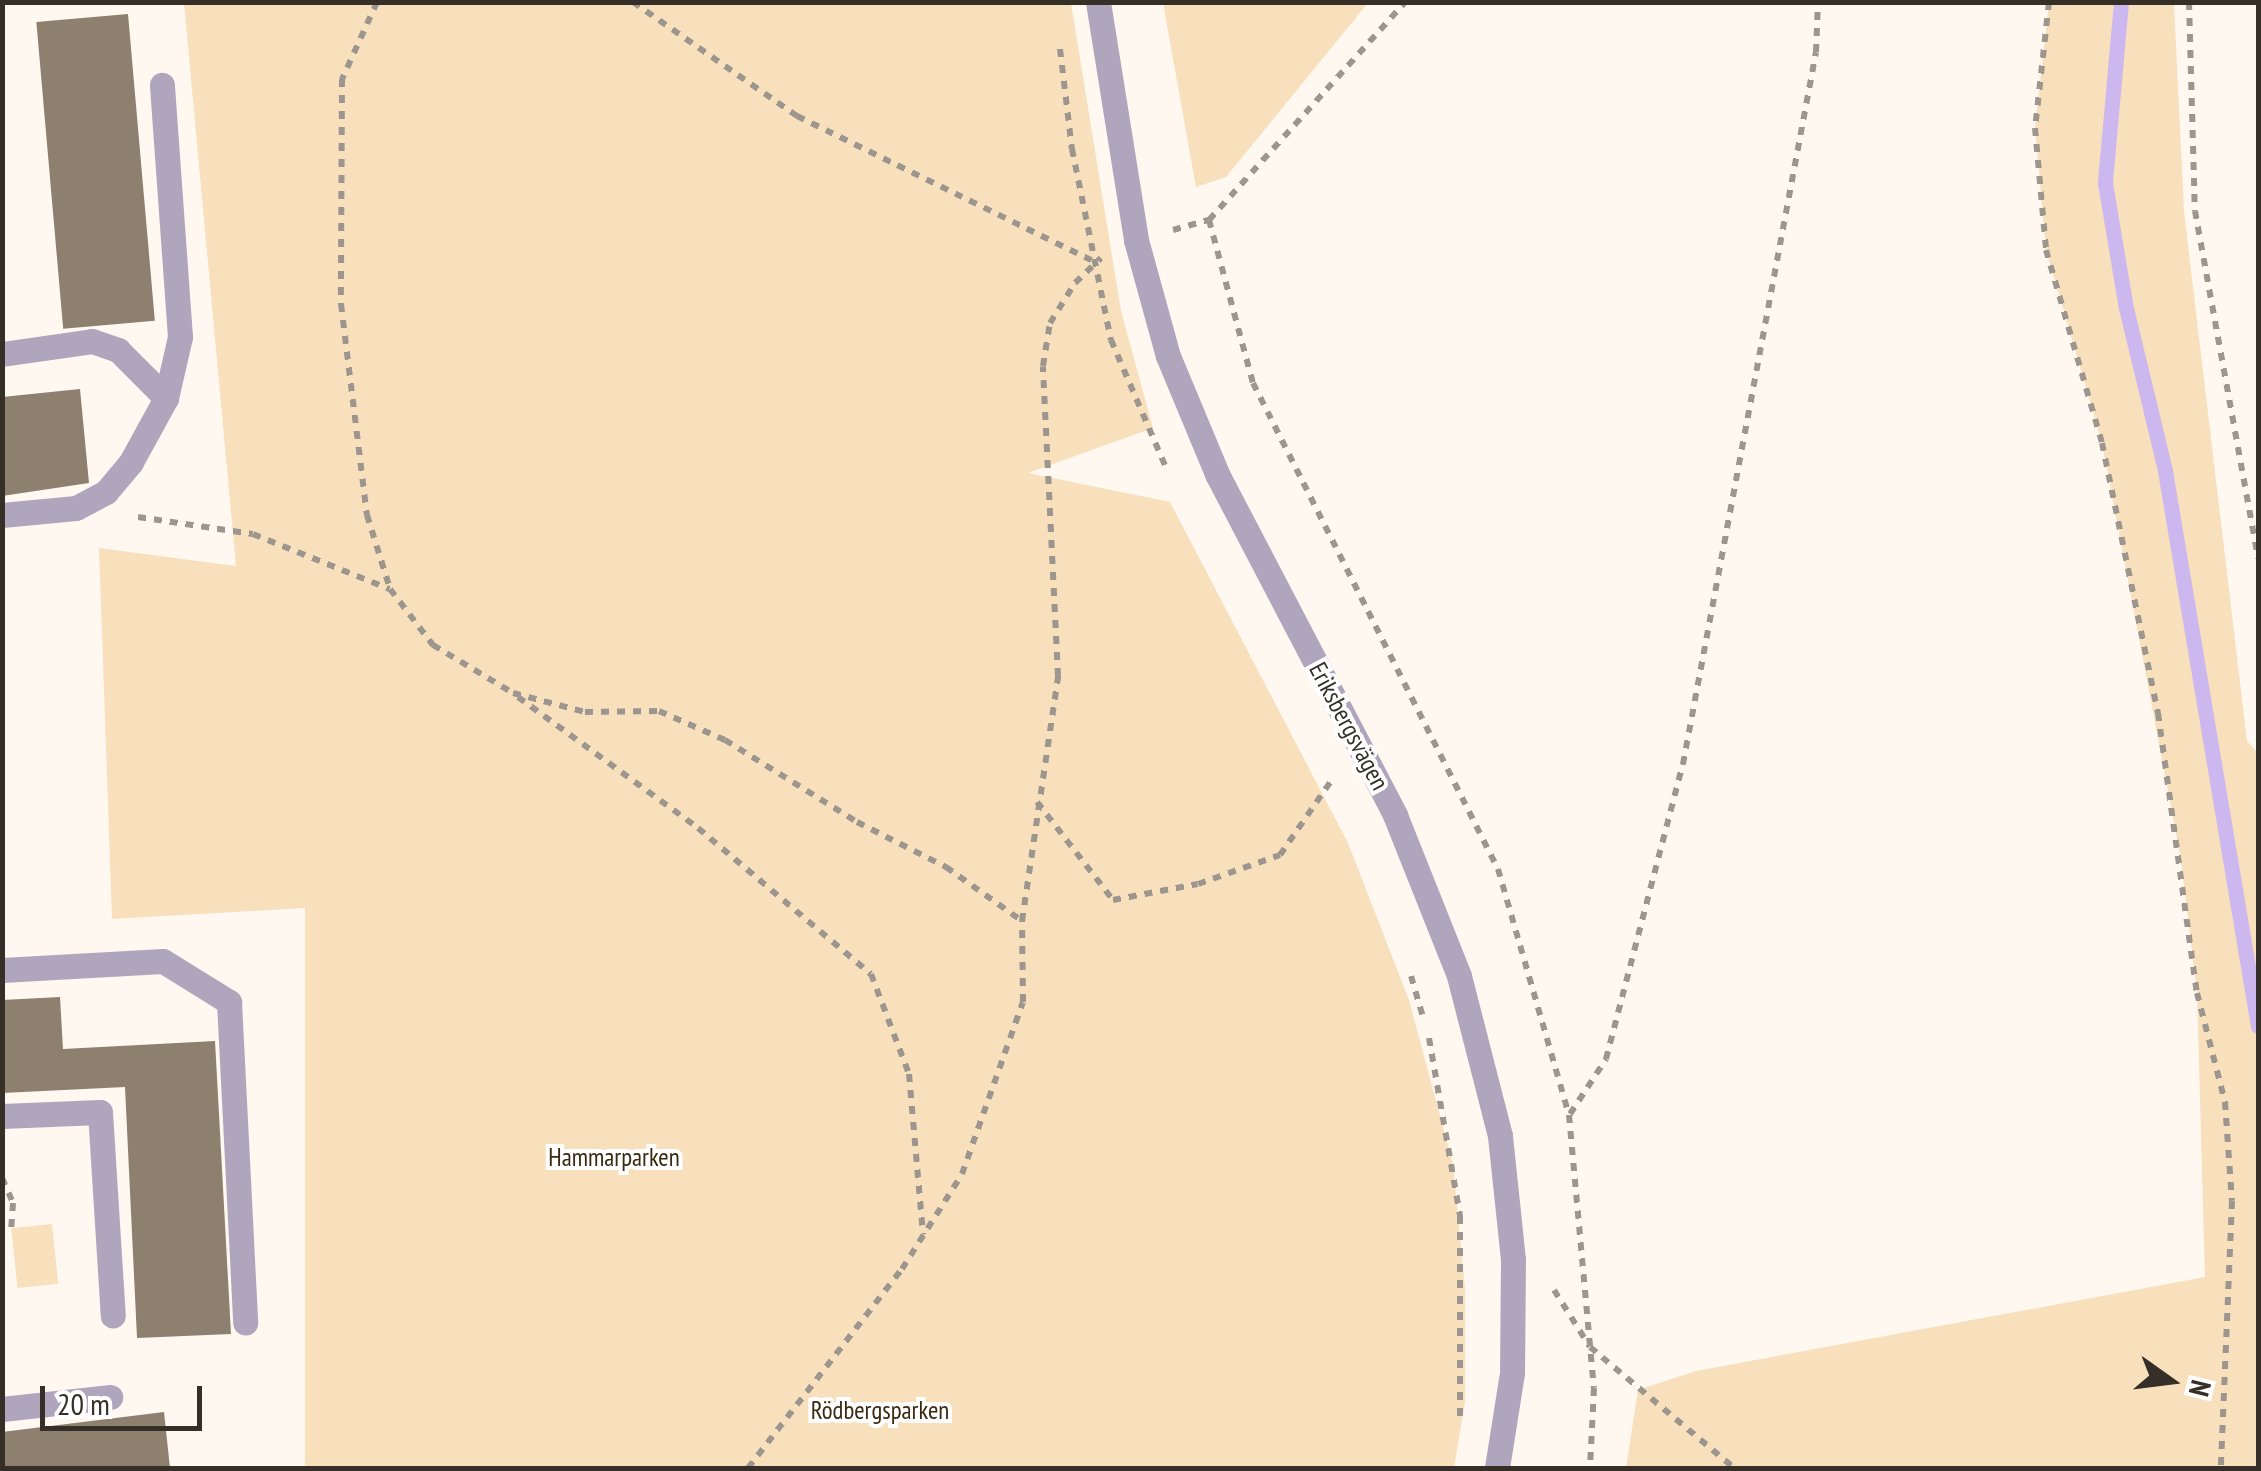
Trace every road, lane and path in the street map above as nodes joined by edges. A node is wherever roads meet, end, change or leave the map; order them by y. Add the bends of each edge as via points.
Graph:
1 (377, 2) edge
2 (633, 2) edge
3 (1098, 2) edge
4 (1404, 2) edge
5 (1818, 2) edge
6 (2049, 2) edge
7 (2189, 2) edge
8 (1059, 39) dead end
9 (162, 85) dead end
10 (1136, 240) junction
11 (1094, 262) junction
12 (2, 354) edge
13 (166, 398) junction
14 (1176, 486) dead end
15 (76, 508) junction
16 (2, 515) edge
17 (2258, 558) edge
18 (390, 589) junction
19 (513, 694) junction
20 (1322, 764) dead end
21 (1331, 782) junction
22 (1340, 799) dead end
23 (1037, 802) junction
24 (1022, 921) junction
25 (1407, 961) dead end
26 (2, 970) edge
27 (1569, 1115) dead end
28 (2, 1116) edge
29 (2, 1178) edge
30 (10, 1229) dead end
31 (923, 1237) junction
32 (1512, 1260) junction
33 (114, 1316) dead end
34 (246, 1323) dead end
35 (110, 1396) dead end
36 (2, 1408) edge
37 (1460, 1422) dead end
38 (748, 1468) edge
39 (1497, 1468) edge
40 (1734, 1468) edge
41 (2221, 1468) edge

1 - 18 path via 342,80 340,304 367,515
2 - 11 path via 797,116
3 - 10 street, Eriksbergsvägen
4 - 10 path via 1209,220
5 - 27 path via 1816,52 1682,764 1606,1060
6 - 41 path via 2035,128 2046,250 2102,443 2158,713 2197,993 2225,1102 2232,1201
7 - 17 path via 2195,211
8 - 11 path
9 - 13 street via 180,337
10 - 11 path
10 - 32 street, Eriksbergsvägen via 1168,356 1217,474 1395,815 1459,976 1500,1136
11 - 14 path via 1133,400
11 - 23 path via 1050,324 1043,366 1058,676
12 - 13 street via 92,341 118,350
13 - 15 street via 131,462 106,492
15 - 16 street
15 - 18 path via 254,534
18 - 19 path via 433,644
19 - 24 path via 585,712 659,711 725,740 946,867
19 - 31 path via 698,828 871,974 910,1074
20 - 21 path
21 - 22 path
21 - 23 path via 1280,855 1198,884 1112,900
23 - 24 path
24 - 31 path via 1023,1002 1003,1066 962,1174
25 - 37 path via 1449,1128 1460,1216
26 - 34 street via 163,962 196,976 229,1002
28 - 33 street via 100,1112
29 - 30 path via 14,1203
31 - 38 path
32 - 39 street, Eriksbergsvägen via 1512,1373
32 - 40 path via 1564,1297 1590,1347
35 - 36 street

